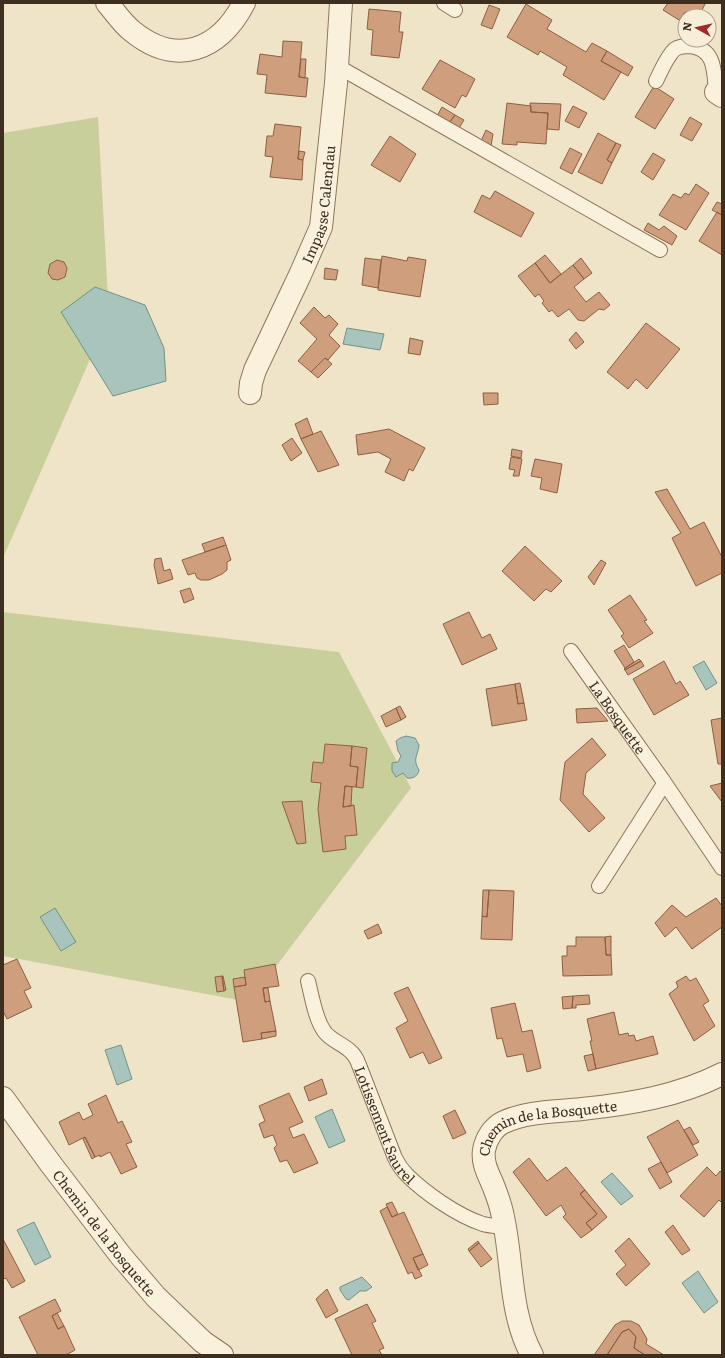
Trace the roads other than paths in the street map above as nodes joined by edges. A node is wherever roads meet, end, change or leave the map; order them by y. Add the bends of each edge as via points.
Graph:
1 (107, 3) edge
2 (244, 3) edge
3 (341, 3) edge
4 (337, 66) junction
5 (656, 81) dead end
6 (719, 94) edge
7 (660, 250) dead end
8 (250, 393) dead end
9 (571, 651) dead end
10 (664, 784) junction
11 (722, 868) edge
12 (599, 886) dead end
13 (308, 981) dead end
14 (722, 1074) edge
15 (3, 1098) edge
16 (504, 1227) junction
17 (222, 1355) edge
18 (532, 1355) edge

1 - 2 street via 121,21 141,37 174,51 186,52 208,44 230,24
3 - 4 street, Impasse Calendau
4 - 7 lane
4 - 8 street, Impasse Calendau via 321,227 255,370
5 - 6 lane via 674,51 680,46 694,47 706,52 713,62
9 - 10 lane, La Bosquette
10 - 11 lane, La Bosquette
10 - 12 lane
13 - 16 lane, Lotissement Saurel via 318,1020 324,1031 349,1050 357,1060 400,1167 411,1179 447,1207 484,1224
14 - 16 street, Chemin de la Bosquette via 698,1085 646,1100 548,1112 503,1122 490,1135 484,1149 484,1157
15 - 17 street, Chemin de la Bosquette via 50,1163 156,1297 203,1342
16 - 18 street, Chemin de la Bosquette via 516,1310 521,1332

